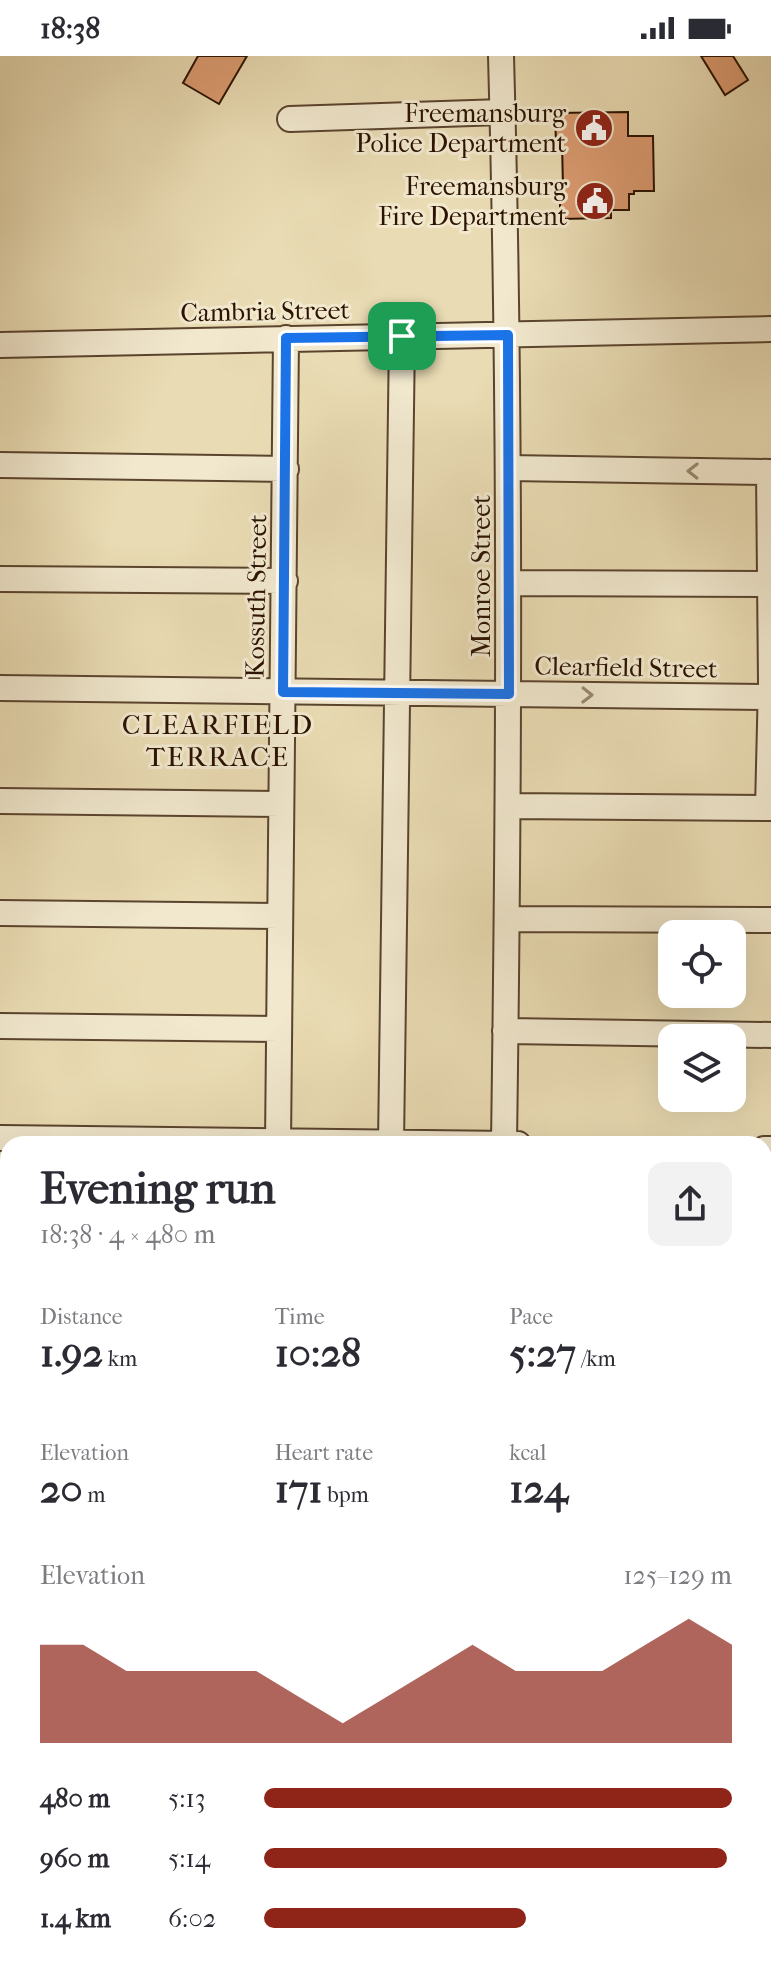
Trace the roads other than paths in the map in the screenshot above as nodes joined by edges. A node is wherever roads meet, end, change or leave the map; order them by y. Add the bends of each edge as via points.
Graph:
1 (501, 56) edge
2 (503, 112) junction
3 (290, 119) dead end
4 (771, 329) edge
5 (508, 335) junction
6 (402, 336) junction
7 (286, 338) junction
8 (0, 345) edge
9 (0, 465) edge
10 (508, 468) junction
11 (286, 469) junction
12 (770, 472) edge
13 (0, 579) edge
14 (285, 581) junction
15 (509, 583) junction
16 (770, 584) edge
17 (0, 688) edge
18 (283, 692) junction
19 (395, 692) junction
20 (509, 694) junction
21 (771, 697) edge
22 (0, 801) edge
23 (281, 804) junction
24 (508, 806) junction
25 (770, 808) edge
26 (0, 913) edge
27 (279, 916) junction
28 (507, 919) junction
29 (771, 920) edge
30 (0, 1026) edge
31 (279, 1029) junction
32 (505, 1031) junction
33 (771, 1035) edge
34 (278, 1136) edge
35 (391, 1136) edge
36 (504, 1136) edge

1 - 2 street, Monroe Street
2 - 3 street
2 - 5 street, Monroe Street
4 - 5 street, Cambria Street
5 - 6 street, Cambria Street
5 - 10 street, Monroe Street
6 - 7 street, Cambria Street
6 - 19 street
7 - 8 street, Cambria Street
7 - 11 street, Kossuth Street
9 - 11 street
12 -> 10 street
10 - 15 street, Monroe Street
11 - 14 street, Kossuth Street
12 - 16 street
13 - 14 street
14 - 18 street, Kossuth Street
15 - 16 street
15 - 20 street, Monroe Street
16 - 21 street
17 - 18 street, Clearfield Street
18 - 19 street, Clearfield Street
18 - 23 street, Kossuth Street
19 - 20 street, Clearfield Street
19 - 35 street
20 -> 21 street, Clearfield Street
20 - 24 street, Monroe Street
21 - 25 street
22 - 23 street
23 - 27 street, Kossuth Street
24 - 25 street
24 - 28 street, Monroe Street
26 - 27 street
27 - 31 street, Kossuth Street
28 - 29 street
28 - 32 street, Monroe Street
30 - 31 street
31 - 34 street, Kossuth Street
32 - 33 street
32 - 36 street, Monroe Street

